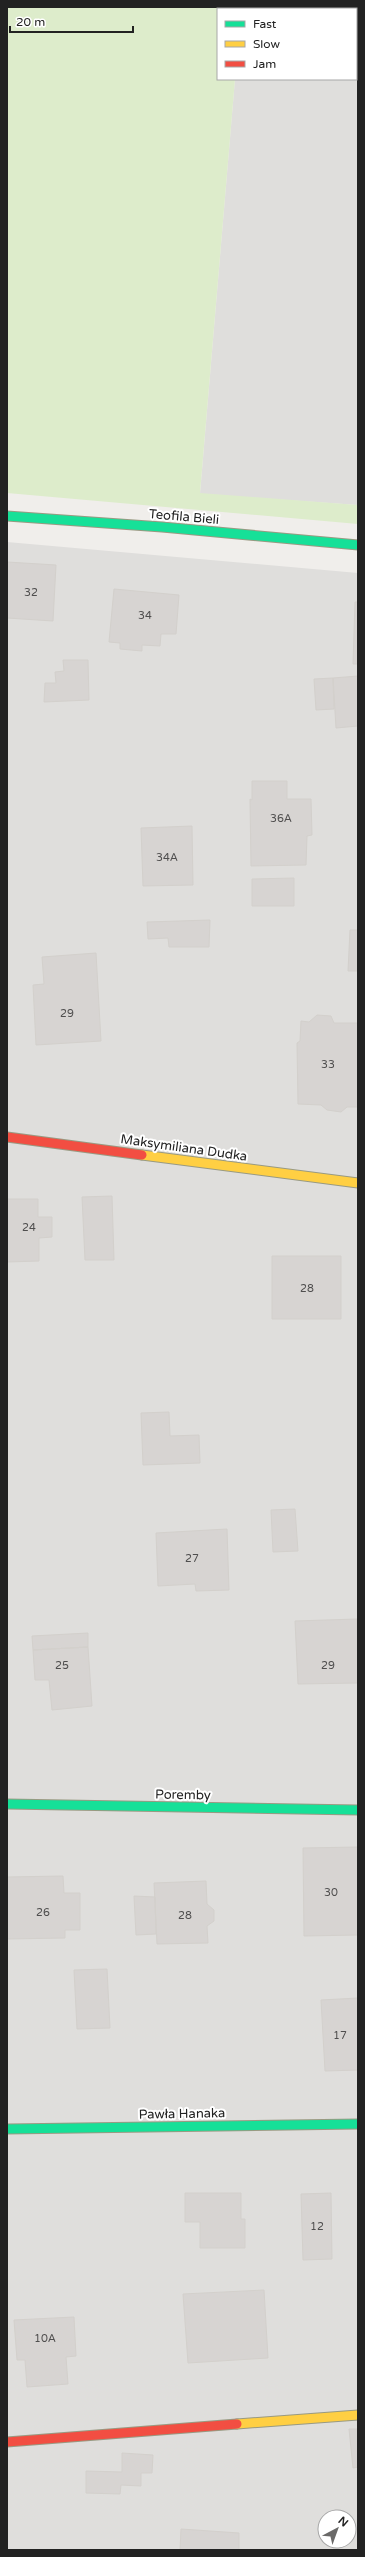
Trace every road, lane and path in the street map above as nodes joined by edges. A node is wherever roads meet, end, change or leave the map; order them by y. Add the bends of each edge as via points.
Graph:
1 (7, 516) edge
2 (358, 545) edge
3 (7, 1137) edge
4 (358, 1183) edge
5 (7, 1804) edge
6 (358, 1810) edge
7 (358, 2124) edge
8 (7, 2129) edge
9 (358, 2415) edge
10 (7, 2442) edge

1 - 2 street, Teofila Bieli
3 - 4 street, Maksymiliana Dudka
5 - 6 street, Poremby
7 - 8 street, Pawła Hanaka
9 - 10 street

